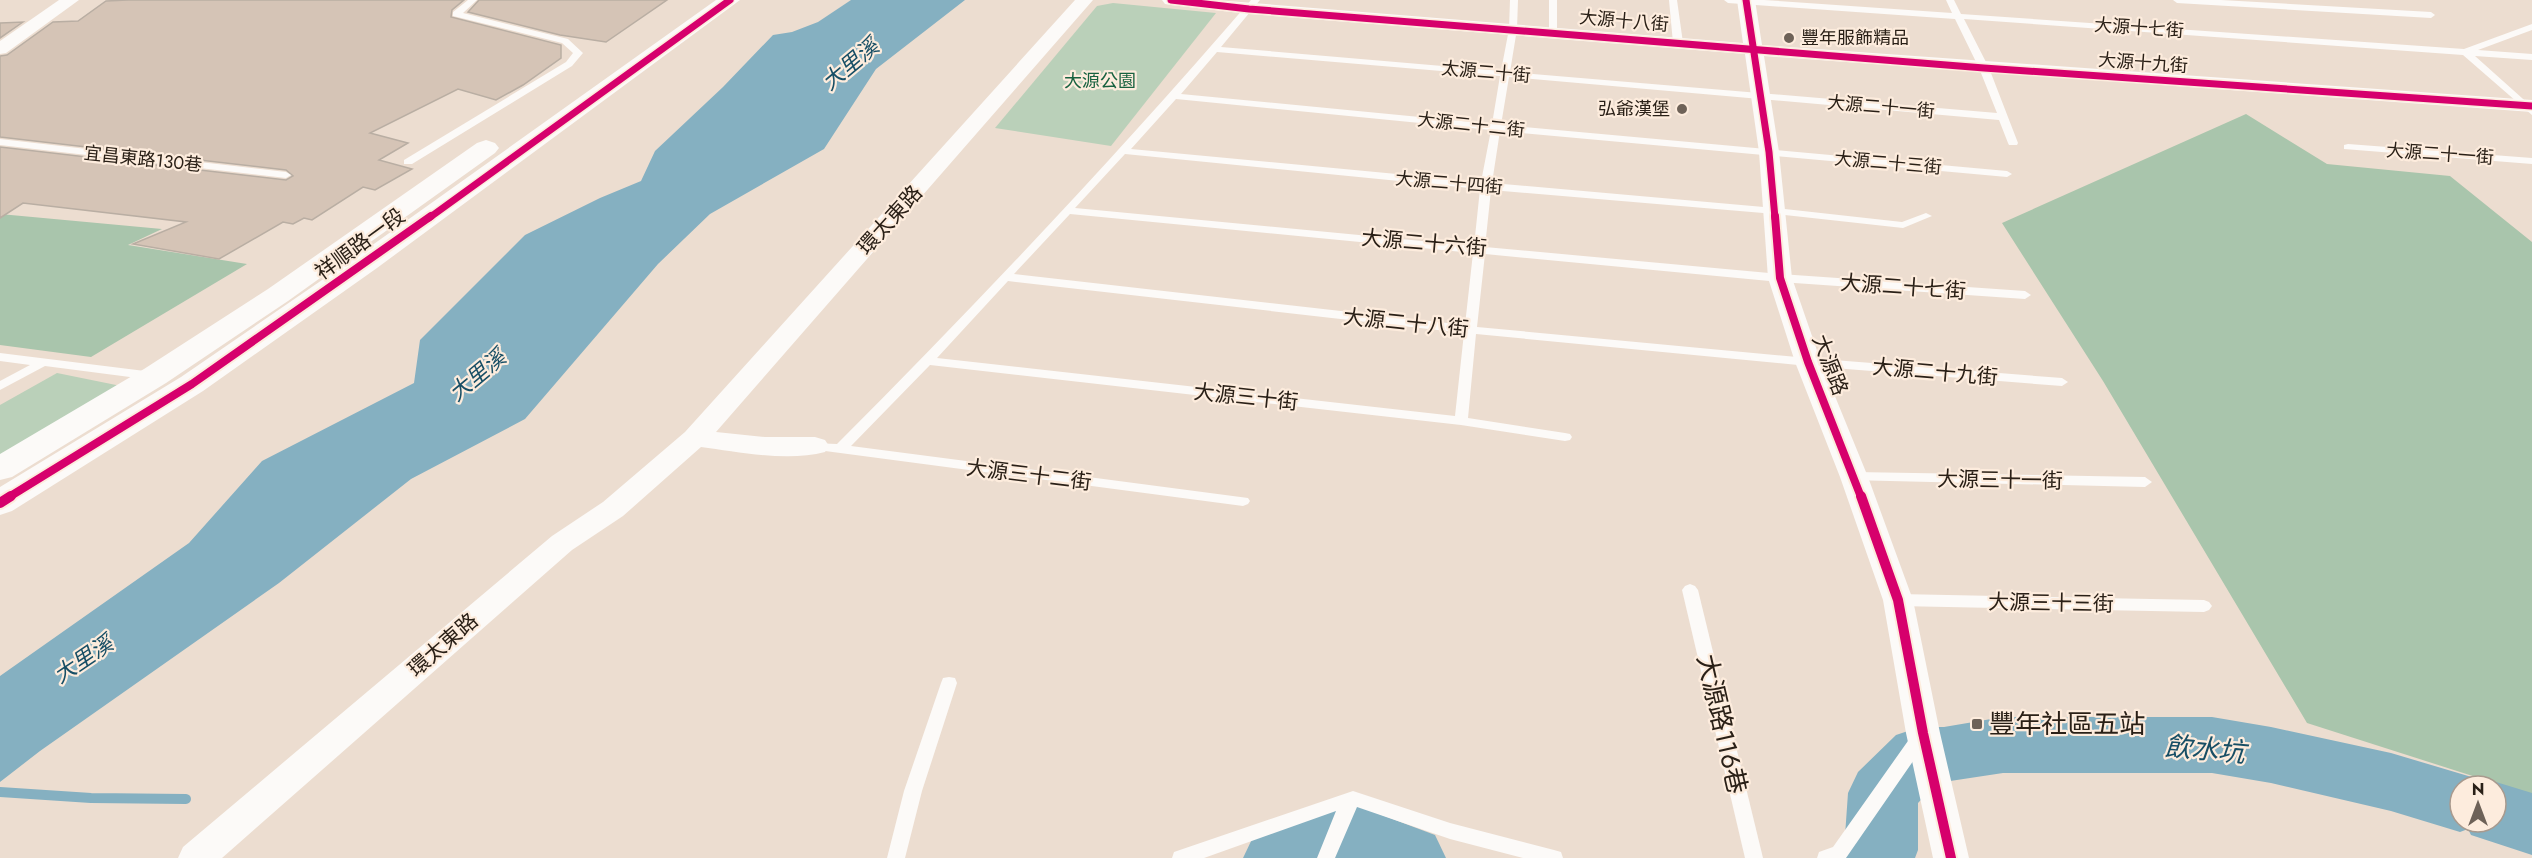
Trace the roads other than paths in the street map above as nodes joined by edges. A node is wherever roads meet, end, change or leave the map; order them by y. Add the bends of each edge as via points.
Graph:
1 (70, 0) edge
2 (474, 0) edge
3 (700, 0) edge
4 (730, 0) edge
5 (1084, 0) edge
6 (1171, 0) edge
7 (1514, 0) edge
8 (1554, 0) edge
9 (1673, 0) edge
10 (1950, 0) edge
11 (2177, 0) edge
12 (1740, 1) edge
13 (1253, 4) edge
14 (1957, 15) junction
15 (2431, 15) dead end
16 (2532, 27) edge
17 (1513, 29) junction
18 (1553, 32) junction
19 (1678, 43) junction
20 (0, 49) edge
21 (1214, 49) junction
22 (1752, 49) junction
23 (2465, 52) junction
24 (2532, 57) edge
25 (1984, 68) junction
26 (1505, 74) junction
27 (1174, 96) junction
28 (1759, 96) junction
29 (2530, 108) edge
30 (2003, 117) junction
31 (1498, 128) junction
32 (0, 142) edge
33 (2013, 143) dead end
34 (2348, 147) dead end
35 (1124, 151) junction
36 (1769, 152) junction
37 (2532, 161) edge
38 (408, 162) dead end
39 (2007, 174) dead end
40 (286, 175) dead end
41 (1486, 186) junction
42 (1068, 211) junction
43 (1775, 211) junction
44 (1926, 216) dead end
45 (1480, 248) junction
46 (1006, 277) junction
47 (1780, 278) junction
48 (2025, 295) dead end
49 (1472, 330) junction
50 (0, 357) edge
51 (927, 361) junction
52 (44, 362) junction
53 (1808, 362) junction
54 (155, 376) junction
55 (2062, 382) dead end
56 (0, 386) edge
57 (1461, 421) junction
58 (1565, 437) dead end
59 (695, 438) junction
60 (815, 446) joint
61 (841, 448) junction
62 (0, 469) edge
63 (1854, 477) junction
64 (2145, 483) dead end
65 (1243, 501) dead end
66 (0, 503) edge
67 (1690, 590) dead end
68 (1898, 600) junction
69 (2204, 606) dead end
70 (948, 683) dead end
71 (1923, 733) junction
72 (1353, 798) junction
73 (1947, 842) edge
74 (196, 858) edge
75 (896, 858) edge
76 (1181, 858) edge
77 (1326, 858) edge
78 (1554, 858) edge
79 (1754, 858) edge
80 (1826, 858) edge

1 - 20 street
2 - 38 lane via 456,14 566,41 578,53 569,64
3 - 54 street, 祥順路一段
4 - 66 street, 祥順路一段 via 192,384
5 - 59 street, 環太東路
6 - 13 street, 大源十八街
7 - 17 lane
8 - 18 lane
9 - 19 lane
10 - 14 lane
11 - 15 lane
12 - 14 lane, 大源十七街
12 - 22 street, 大源路
13 - 17 street, 大源十八街
13 - 21 lane
14 - 23 lane, 大源十七街
14 - 25 lane
16 - 23 lane
17 - 18 street, 大源十八街
17 - 26 lane
18 - 19 street, 大源十八街
19 - 22 street, 大源十八街
21 - 26 lane, 太源二十街
21 - 27 lane
22 - 25 street, 大源十九街
22 - 28 street, 大源路
23 - 24 lane, 大源十七街
23 - 29 lane
25 - 29 street, 大源十九街
25 - 30 lane
26 - 28 lane, 太源二十街
26 - 31 lane
27 - 31 lane, 大源二十二街
27 - 35 lane
28 - 30 lane, 大源二十一街
28 - 36 street, 大源路
30 - 33 lane
31 - 36 lane, 大源二十二街
31 - 41 lane
32 - 40 lane, 宜昌東路130巷
34 - 37 lane, 大源二十一街
35 - 41 lane, 大源二十四街
35 - 42 lane
36 - 39 lane, 大源二十三街
36 - 43 street, 大源路
41 - 43 lane, 大源二十四街
41 - 45 lane
42 - 45 lane, 大源二十六街
42 - 46 lane
43 - 44 lane, 大源二十四街 via 1903,225
43 - 47 street, 大源路
45 - 47 lane, 大源二十六街
45 - 49 lane
46 - 49 lane, 大源二十八街
46 - 51 lane
47 - 48 lane, 大源二十七街
47 - 53 street, 大源路
49 - 53 lane, 大源二十八街
49 - 57 lane
50 - 52 lane
51 - 57 lane, 大源三十街
51 - 61 lane
52 - 54 lane
52 - 56 lane
53 - 55 lane, 大源二十九街
53 - 63 street, 大源路
54 - 62 street, 祥順路一段
57 - 58 lane, 大源三十街
59 - 60 street via 765,446
59 - 74 street, 環太東路 via 613,509 561,543
60 - 61 lane, 大源三十二街
61 - 65 lane, 大源三十二街
63 - 64 lane, 大源三十一街
63 - 68 street, 大源路
67 - 79 lane, 大源路116巷
68 - 69 lane, 大源三十三街
68 - 71 street, 大源路
70 - 75 lane
71 - 73 street, 大源路
71 - 80 lane via 1839,853
72 - 76 lane
72 - 77 lane
72 - 78 lane via 1450,831

